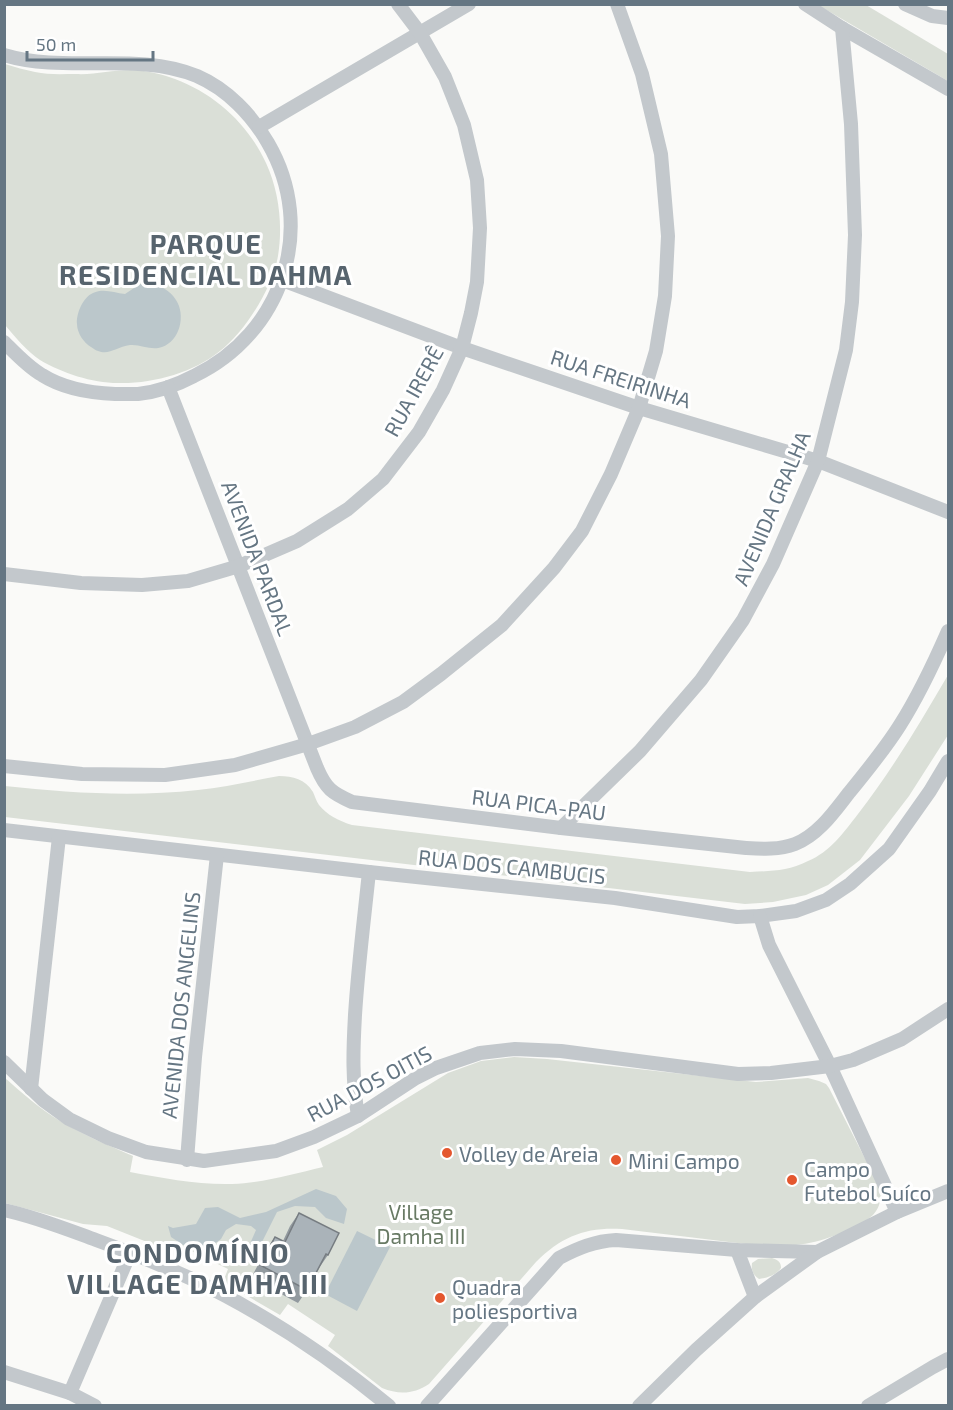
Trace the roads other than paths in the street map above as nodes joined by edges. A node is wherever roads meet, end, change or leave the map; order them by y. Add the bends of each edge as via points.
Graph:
1 (398, 4) edge
2 (470, 4) edge
3 (617, 4) edge
4 (805, 4) edge
5 (905, 4) edge
6 (948, 18) edge
7 (843, 28) junction
8 (420, 33) junction
9 (4, 55) edge
10 (948, 89) edge
11 (259, 127) junction
12 (282, 280) junction
13 (4, 342) edge
14 (462, 348) junction
15 (168, 387) junction
16 (639, 408) junction
17 (818, 461) junction
18 (948, 512) edge
19 (239, 566) junction
20 (4, 574) edge
21 (948, 632) edge
22 (308, 744) junction
23 (948, 761) edge
24 (4, 766) edge
25 (561, 828) junction
26 (4, 830) edge
27 (58, 837) junction
28 (217, 855) junction
29 (369, 872) junction
30 (760, 916) junction
31 (948, 1009) edge
32 (4, 1062) edge
33 (830, 1066) junction
34 (32, 1089) junction
35 (358, 1116) junction
36 (187, 1160) junction
37 (948, 1191) edge
38 (4, 1210) edge
39 (897, 1212) junction
40 (737, 1251) junction
41 (817, 1252) junction
42 (130, 1253) junction
43 (755, 1297) junction
44 (948, 1359) edge
45 (4, 1372) edge
46 (70, 1393) junction
47 (95, 1406) edge
48 (389, 1406) edge
49 (427, 1406) edge
50 (639, 1406) edge
51 (868, 1406) edge

1 - 8 street, RUA IRERÊ
2 - 8 street
3 - 16 street via 642,74 661,154 668,236 665,296 656,351
4 - 7 street
5 - 6 street via 932,16
7 - 10 street
7 - 17 street, AVENIDA GRALHA via 854,202 852,302 846,350
8 - 11 street
8 - 14 street, RUA IRERÊ via 445,77 464,125 477,180 477,282
9 - 11 street via 39,62 145,64 172,69 221,90
11 - 12 street via 278,161 290,205 291,233
12 - 14 street, RUA FREIRINHA
12 - 15 street via 267,311 232,353 209,369
13 - 15 street via 42,375 75,389 139,394
14 - 16 street, RUA FREIRINHA
14 - 19 street, RUA IRERÊ via 419,432 383,478 348,509 297,541
15 - 19 street, AVENIDA PARDAL
16 - 17 street, RUA FREIRINHA
16 - 22 street via 582,531 502,625 403,702
17 - 18 street, RUA FREIRINHA
17 - 25 street, AVENIDA GRALHA via 773,564 743,620 701,680 640,751
19 - 20 street, RUA IRERÊ via 188,581 142,585
19 - 22 street, AVENIDA PARDAL
21 - 25 street, RUA PICA-PAU via 900,725 833,813 797,843 766,849
22 - 24 street via 235,765 165,775 82,774
22 - 25 street, RUA PICA-PAU via 324,784 352,802
23 - 30 street, RUA DOS CAMBUCIS via 889,849 850,884 826,900 796,911
26 - 27 street, RUA DOS CAMBUCIS
27 - 28 street, RUA DOS CAMBUCIS
27 - 34 street
28 - 29 street, RUA DOS CAMBUCIS
28 - 36 street, AVENIDA DOS ANGELINS
29 - 30 street, RUA DOS CAMBUCIS via 615,898 737,917
29 - 35 street via 353,1053
30 - 33 street via 769,945
31 - 33 street, RUA DOS OITIS via 902,1039
32 - 34 street, RUA DOS OITIS
33 - 35 street, RUA DOS OITIS via 738,1074 561,1051 496,1050 436,1068
33 - 39 street
34 - 36 street, RUA DOS OITIS via 69,1119 108,1138 146,1152
35 - 36 street, RUA DOS OITIS via 276,1151
37 - 39 street
38 - 42 street
39 - 41 street
40 - 41 street
40 - 43 street
40 - 49 street via 616,1240 574,1250 559,1258
41 - 43 street
42 - 46 street
42 - 48 street via 225,1295 281,1327
43 - 50 street
44 - 51 street
45 - 46 street
46 - 47 street

